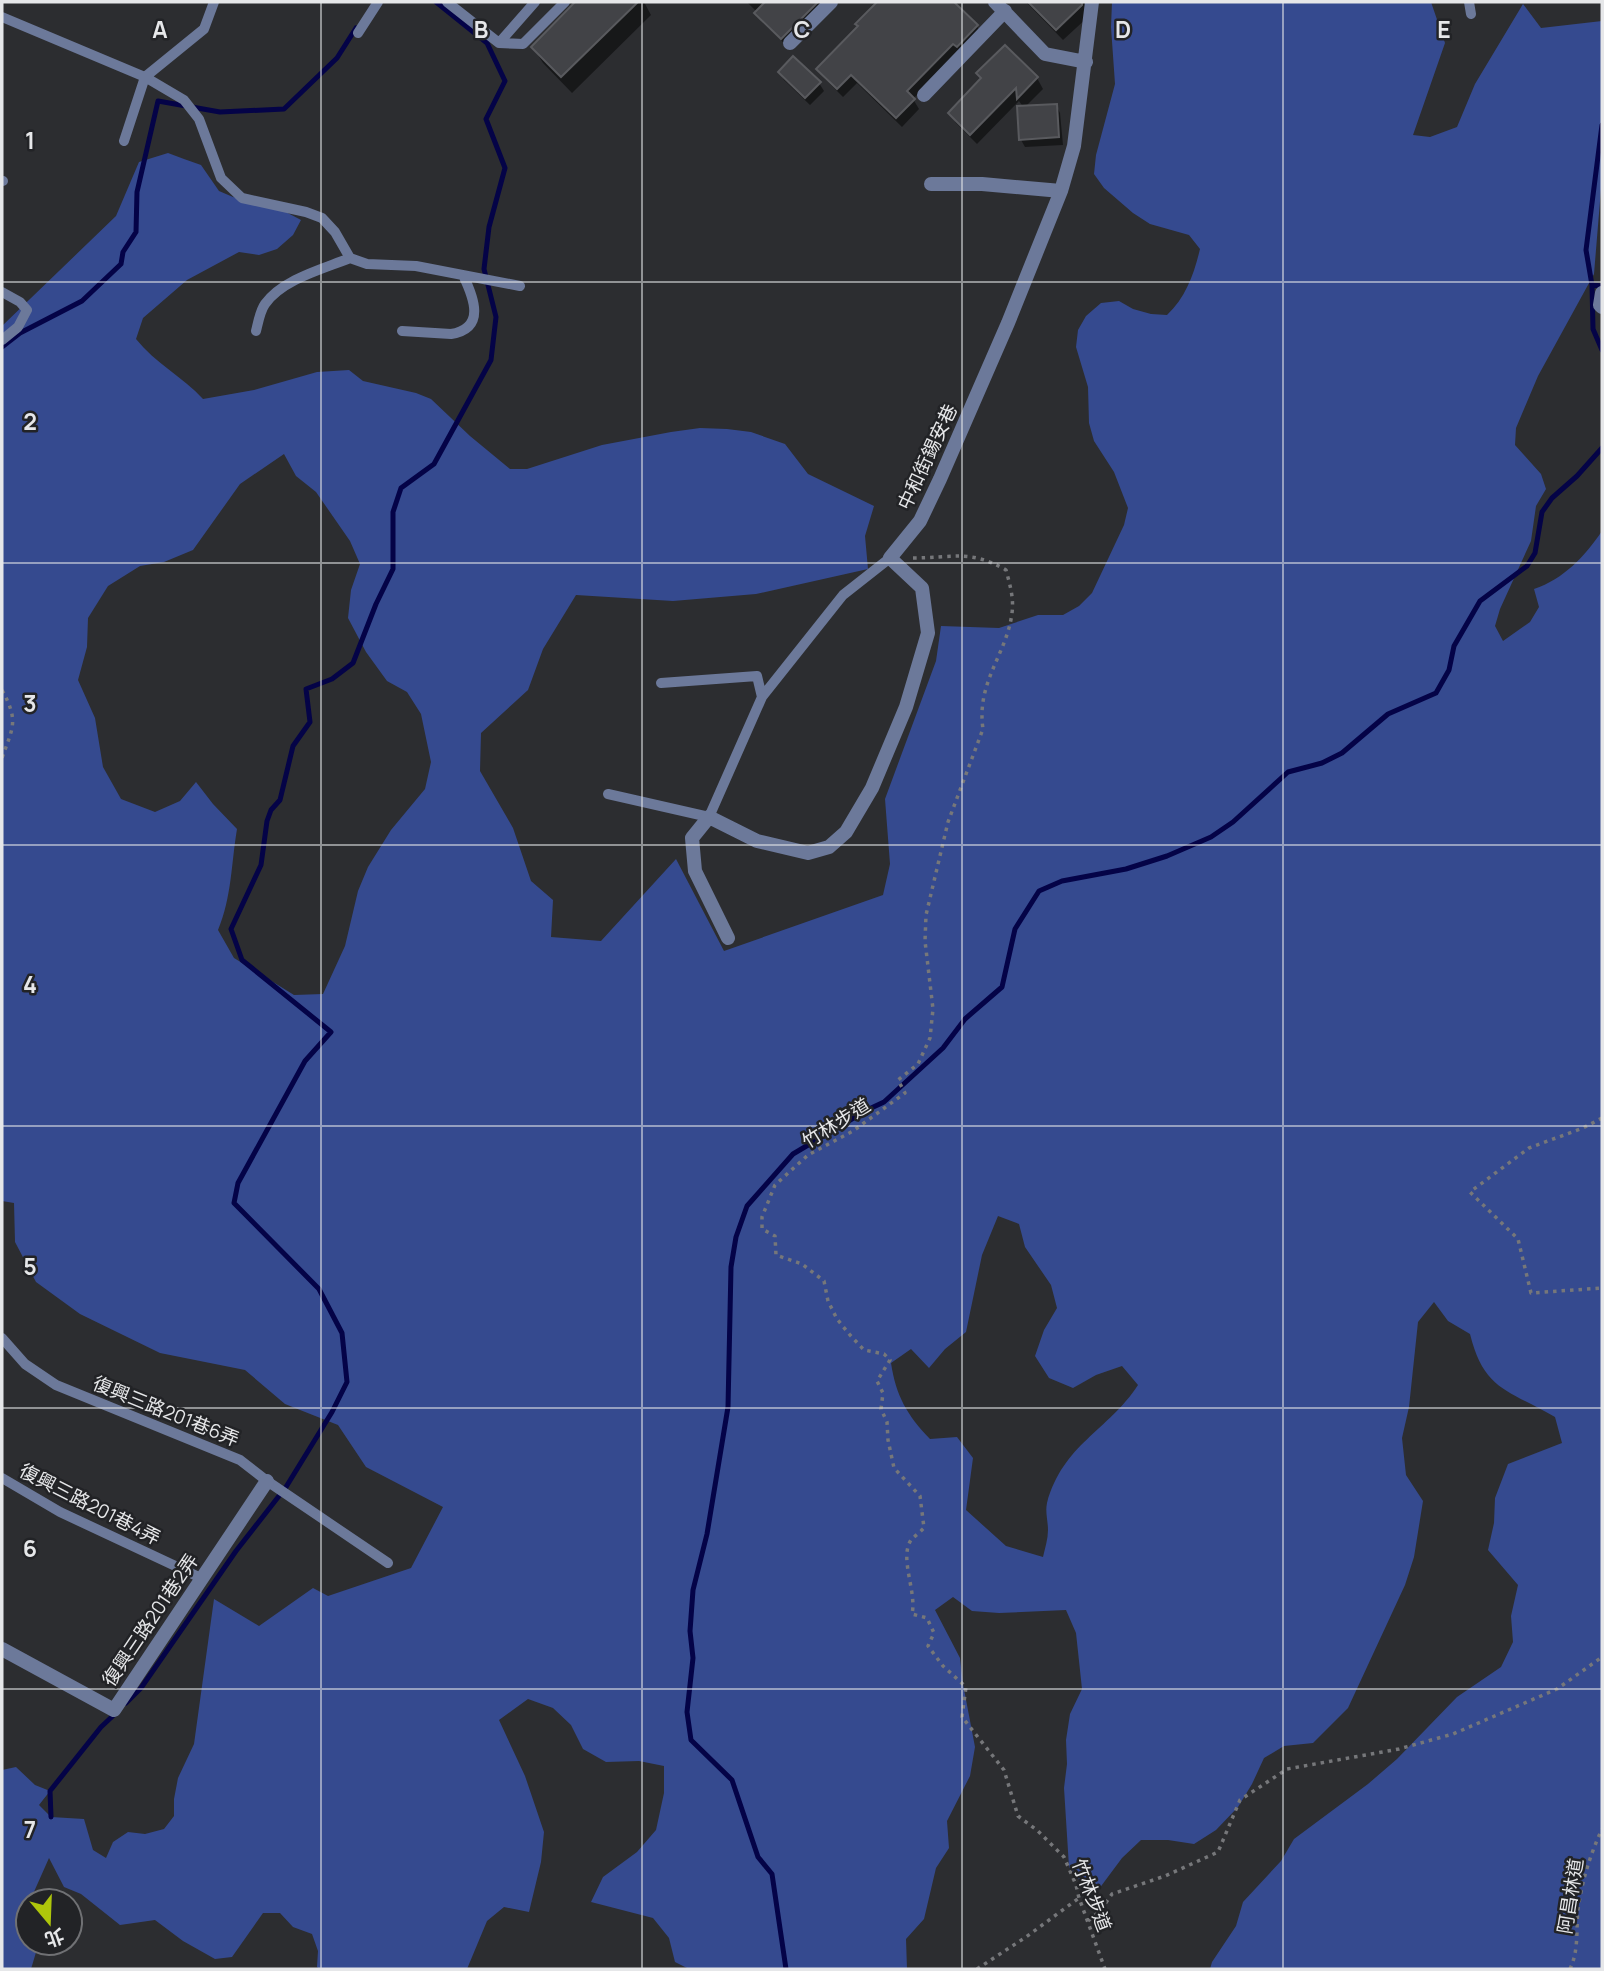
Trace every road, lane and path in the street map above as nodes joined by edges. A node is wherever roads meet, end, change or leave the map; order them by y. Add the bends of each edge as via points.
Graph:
1 (214, 2) edge
2 (378, 2) edge
3 (447, 2) edge
4 (535, 2) edge
5 (565, 2) edge
6 (831, 2) edge
7 (1092, 2) edge
8 (1469, 2) edge
9 (1000, 6) edge
10 (1471, 14) dead end
11 (2, 17) edge
12 (358, 33) dead end
13 (499, 43) junction
14 (790, 43) dead end
15 (1086, 62) junction
16 (145, 77) junction
17 (923, 95) dead end
18 (124, 141) dead end
19 (931, 184) dead end
20 (1061, 191) junction
21 (350, 258) junction
22 (463, 275) junction
23 (520, 286) dead end
24 (2, 292) edge
25 (1602, 293) edge
26 (1602, 307) edge
27 (256, 331) dead end
28 (402, 331) dead end
29 (2, 340) edge
30 (890, 558) junction
31 (661, 683) dead end
32 (2, 690) edge
33 (762, 697) junction
34 (2, 758) edge
35 (608, 794) dead end
36 (709, 817) junction
37 (728, 938) dead end
38 (1602, 1118) edge
39 (1602, 1288) edge
40 (2, 1338) edge
41 (2, 1478) edge
42 (267, 1481) junction
43 (388, 1563) dead end
44 (201, 1578) junction
45 (2, 1649) edge
46 (1602, 1657) edge
47 (1602, 1829) edge
48 (1079, 1898) junction
49 (1088, 1921) junction
50 (977, 1969) edge
51 (1105, 1969) edge
52 (1570, 1969) edge

1 - 16 lane via 204,29
2 - 12 lane
3 - 13 lane
4 - 13 lane
5 - 13 lane via 523,44
6 - 14 street
7 - 15 street, 中和街錫安巷
8 - 10 lane
9 - 15 street via 1045,54
9 - 17 street
11 - 16 lane
15 - 20 street, 中和街錫安巷 via 1074,146
16 - 18 lane
16 - 21 lane via 184,100 200,119 221,178 242,198 322,218
19 - 20 street
20 - 30 street, 中和街錫安巷 via 940,479 920,521
21 - 22 lane
21 - 27 lane via 283,289 265,305
22 - 23 lane
22 - 28 lane via 472,293 475,313 471,325 451,334
24 - 29 lane via 27,310 18,327
25 - 26 street
30 - 33 lane via 843,595
30 - 36 street via 922,588 928,633 906,707 872,788 846,832 829,847 808,853 757,842
30 - 48 path, 竹林步道 via 962,554 990,561 1006,570 1013,594 1012,615 987,681 983,729 948,822 926,915 933,1009 930,1038 918,1064 898,1080 905,1093 853,1131 808,1155 775,1185 762,1229 775,1236 776,1255 802,1264 824,1280 837,1319 864,1350 890,1360 877,1381 883,1393 880,1409 887,1422 894,1468 920,1496 924,1528 909,1542 907,1567 915,1600 912,1614 927,1618 934,1633 928,1647 966,1687 962,1717 1004,1770 1018,1816 1063,1857
31 - 33 lane via 757,676
32 - 34 path via 14,724
33 - 36 lane
35 - 36 lane
36 - 37 street via 692,838 695,871
38 - 39 path via 1529,1148 1470,1192 1518,1238 1531,1293
40 - 42 lane, 復興三路201巷6弄 via 25,1364 56,1385 240,1460
41 - 44 lane, 復興三路201巷4弄 via 60,1512
42 - 43 lane, 復興三路201巷6弄
42 - 44 street, 復興三路201巷2弄
44 - 45 street, 復興三路201巷2弄 via 114,1710
46 - 49 path via 1558,1689 1453,1734 1399,1749 1287,1769 1240,1800 1218,1852 1111,1894
47 - 52 path, 阿昌林道 via 1589,1857 1578,1908 1576,1958
48 - 49 path, 竹林步道
48 - 50 path
49 - 51 path, 竹林步道

